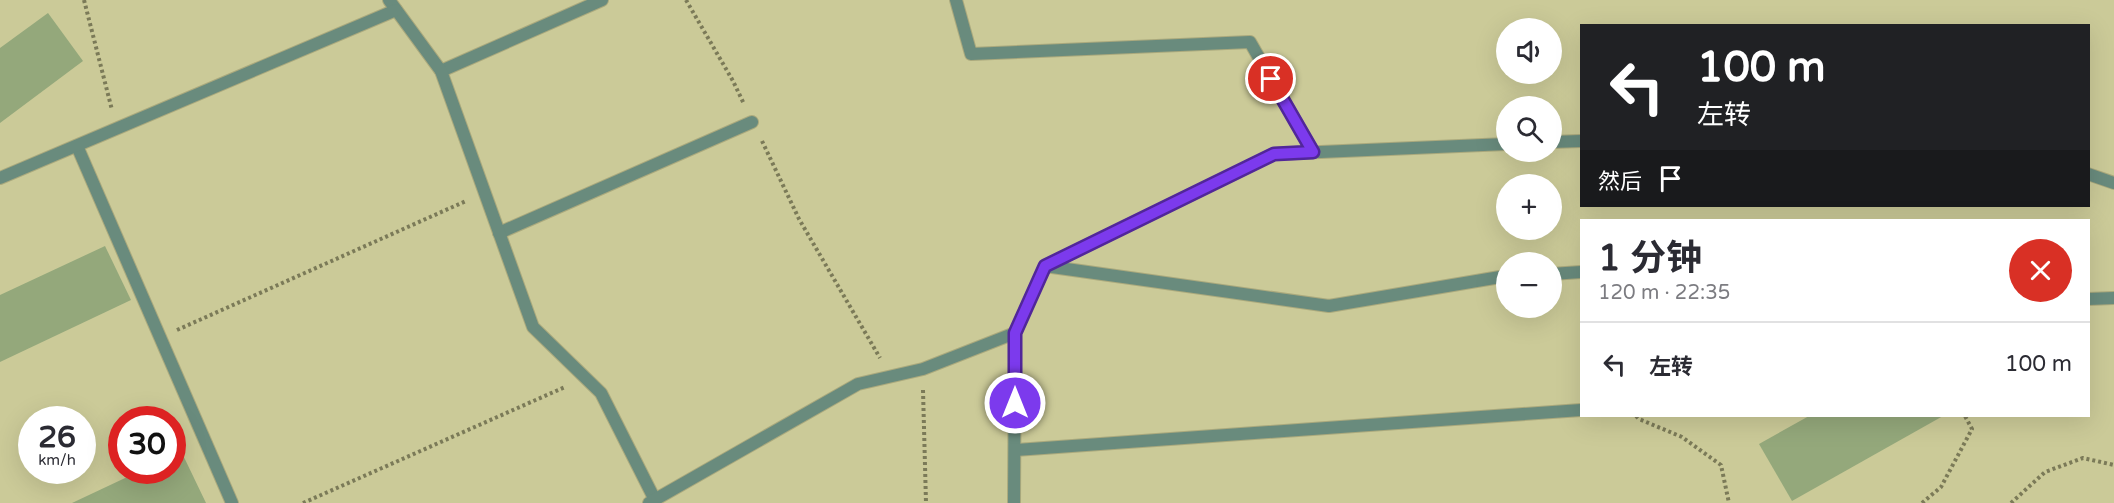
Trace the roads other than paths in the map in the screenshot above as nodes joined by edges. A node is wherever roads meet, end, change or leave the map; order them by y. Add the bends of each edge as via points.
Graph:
1 (602, 0) edge
2 (956, 0) edge
3 (393, 5) edge
4 (441, 71) junction
5 (752, 122) road end
6 (1580, 141) edge
7 (1562, 142) edge
8 (1496, 144) edge
9 (77, 146) junction
10 (1313, 152) junction
11 (2090, 175) edge
12 (0, 178) edge
13 (2114, 183) edge
14 (499, 233) junction
15 (1045, 266) junction
16 (1580, 272) edge
17 (1562, 273) edge
18 (1496, 278) edge
19 (2114, 298) edge
20 (2090, 299) edge
21 (1015, 333) junction
22 (1580, 410) edge
23 (1015, 450) junction
24 (652, 501) edge
25 (232, 503) edge
26 (1014, 503) edge

1 - 4 street
2 - 10 street via 971,54 1250,42
3 - 4 street
3 - 9 street
4 - 14 street
5 - 14 street
6 - 7 street
8 - 10 street
9 - 12 street
9 - 25 street
10 - 15 street via 1274,154
11 - 13 street
14 - 24 street via 533,327 601,393
15 - 18 street via 1329,306
15 - 21 street
16 - 17 street
19 - 20 street
21 - 23 street
21 - 24 street via 923,369 858,384
22 - 23 street
23 - 26 street

